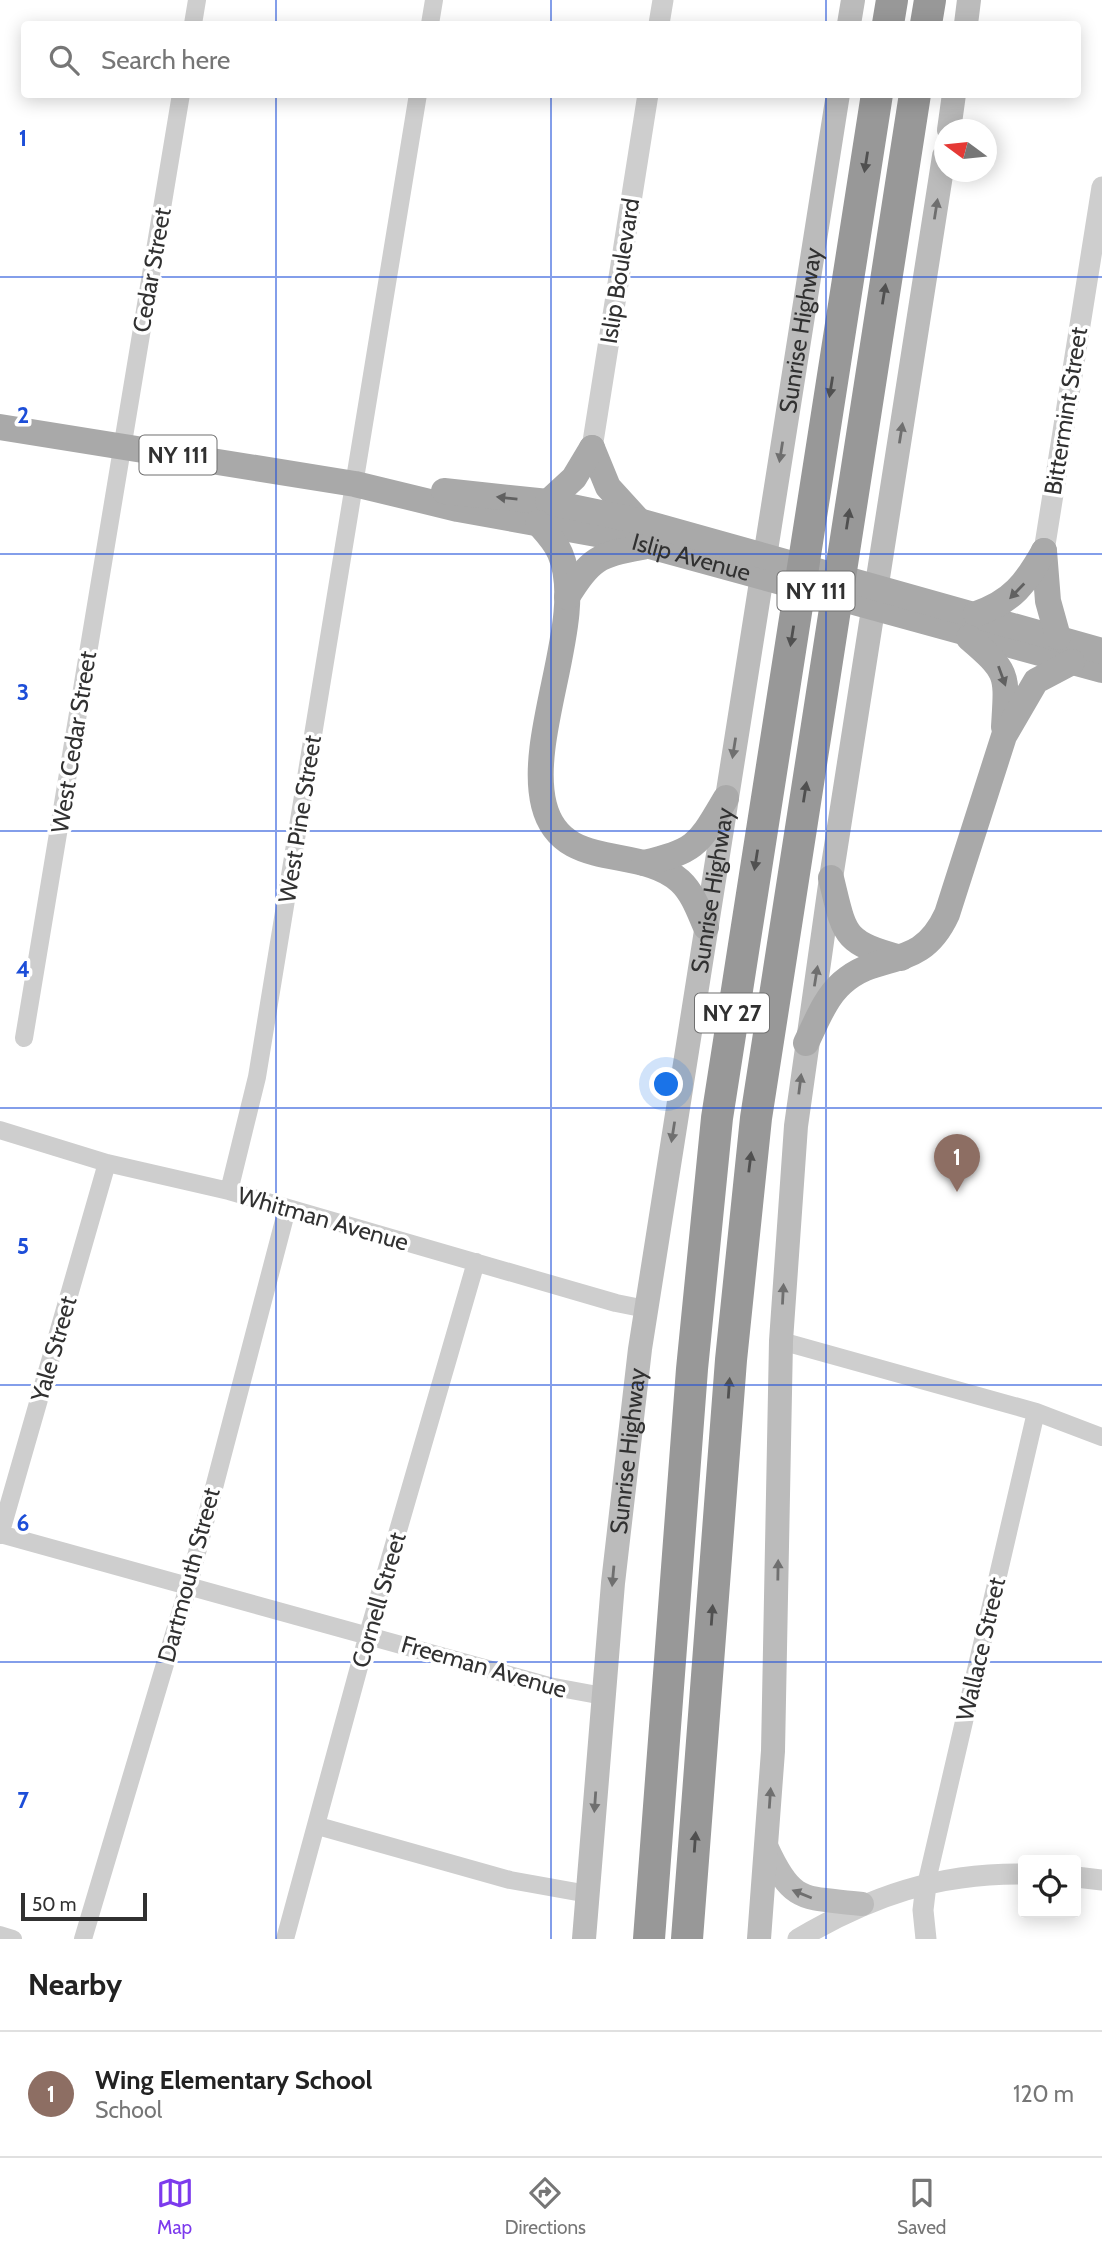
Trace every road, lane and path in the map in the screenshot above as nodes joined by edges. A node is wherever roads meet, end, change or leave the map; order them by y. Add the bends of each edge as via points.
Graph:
1 (197, 0) edge
2 (433, 0) edge
3 (663, 0) edge
4 (853, 0) edge
5 (892, 0) edge
6 (930, 0) edge
7 (970, 0) edge
8 (194, 21) edge
9 (430, 21) edge
10 (660, 21) edge
11 (850, 21) edge
12 (888, 21) edge
13 (926, 21) edge
14 (966, 21) edge
15 (180, 98) edge
16 (417, 98) edge
17 (647, 98) edge
18 (837, 98) edge
19 (876, 98) edge
20 (914, 98) edge
21 (953, 98) edge
22 (951, 119) edge
23 (940, 182) edge
24 (1102, 187) edge
25 (0, 427) edge
26 (122, 446) junction
27 (592, 448) junction
28 (355, 484) junction
29 (543, 513) junction
30 (639, 521) junction
31 (650, 545) junction
32 (704, 549) junction
33 (1044, 551) junction
34 (567, 597) junction
35 (969, 623) junction
36 (1058, 637) junction
37 (1102, 651) edge
38 (1072, 662) junction
39 (1102, 670) edge
40 (1004, 736) junction
41 (726, 798) junction
42 (644, 863) junction
43 (831, 878) junction
44 (706, 927) junction
45 (901, 958) junction
46 (24, 1038) dead end
47 (806, 1043) junction
48 (0, 1130) edge
49 (107, 1163) junction
50 (229, 1191) junction
51 (287, 1209) junction
52 (476, 1262) junction
53 (646, 1309) junction
54 (781, 1341) junction
55 (1035, 1412) junction
56 (1102, 1437) edge
57 (0, 1534) edge
58 (188, 1587) junction
59 (368, 1634) junction
60 (603, 1696) junction
61 (318, 1826) junction
62 (766, 1847) junction
63 (1018, 1874) edge
64 (1081, 1878) edge
65 (1102, 1880) edge
66 (926, 1885) junction
67 (588, 1894) junction
68 (862, 1904) junction
69 (689, 1924) edge
70 (0, 1935) edge
71 (13, 1939) edge
72 (83, 1939) edge
73 (285, 1939) edge
74 (584, 1939) edge
75 (649, 1939) edge
76 (759, 1939) edge
77 (798, 1939) edge
78 (926, 1939) edge

1 - 8 street
2 - 9 street
3 - 10 street
4 - 11 main road
5 - 12 highway
6 - 13 highway
7 - 14 main road
15 - 26 street, Cedar Street
16 - 28 street, West Pine Street
17 - 27 street, Islip Boulevard
18 -> 41 main road, Sunrise Highway
19 -> 75 highway, Sunrise Highway / NY 27 via 716,1130 693,1356
69 -> 20 highway, NY 27 via 733,1336 754,1130
21 - 22 main road
43 -> 23 main road
24 - 33 street, Bittermint Street
25 - 26 main road, Islip Avenue / NY 111
26 - 28 main road, Islip Avenue / NY 111
26 - 46 street, West Cedar Street
27 - 29 main road via 574,478
27 - 30 main road via 608,487
28 - 29 main road, Islip Avenue / NY 111 via 458,509
28 - 50 street, West Pine Street via 257,1077
29 - 30 main road, Islip Avenue / NY 111
29 - 31 main road, Islip Avenue / NY 111
29 - 34 main road via 560,553
30 - 32 main road, Islip Avenue / NY 111
31 - 32 main road, Islip Avenue / NY 111
31 - 34 main road via 594,560
32 - 35 main road, Islip Avenue / NY 111
33 -> 35 main road via 1018,591
33 - 36 main road via 1048,601
34 - 42 main road via 540,773 545,810 561,835 575,846
35 - 36 main road, Islip Avenue / NY 111
35 - 38 main road, Islip Avenue / NY 111
35 -> 40 main road via 1004,674
36 - 37 main road, Islip Avenue / NY 111
38 - 39 main road, Islip Avenue / NY 111
38 - 40 main road via 1036,681
40 - 45 main road via 942,923 924,946
41 - 42 main road via 689,850
41 - 44 main road, Sunrise Highway
42 - 44 main road via 680,881
43 - 45 main road via 849,936 863,947
47 -> 43 main road
44 -> 53 main road, Sunrise Highway
45 - 47 main road via 842,982
54 -> 47 main road via 792,1167
48 - 49 street, Whitman Avenue
49 - 50 street, Whitman Avenue
49 - 57 street, Yale Street
50 - 51 street, Whitman Avenue
51 - 52 street, Whitman Avenue
51 - 58 street, Dartmouth Street
52 - 53 street, Whitman Avenue
52 - 59 street, Cornell Street
53 -> 60 main road, Sunrise Highway via 622,1490
54 - 55 street
62 -> 54 main road via 775,1690
55 - 56 street
55 - 66 street, Wallace Street
57 - 58 street, Freeman Avenue
58 - 59 street, Freeman Avenue
58 - 72 street, Dartmouth Street
59 - 60 street, Freeman Avenue via 560,1689
59 - 61 street, Cornell Street
60 -> 67 main road, Sunrise Highway
61 - 67 street via 510,1880
61 - 73 street, Cornell Street
68 -> 62 main road via 810,1898 790,1889
62 - 76 main road
63 - 66 street via 977,1875
64 - 65 street
66 - 68 street
66 - 78 street
67 - 74 main road, Sunrise Highway
68 - 77 street
70 - 71 street

